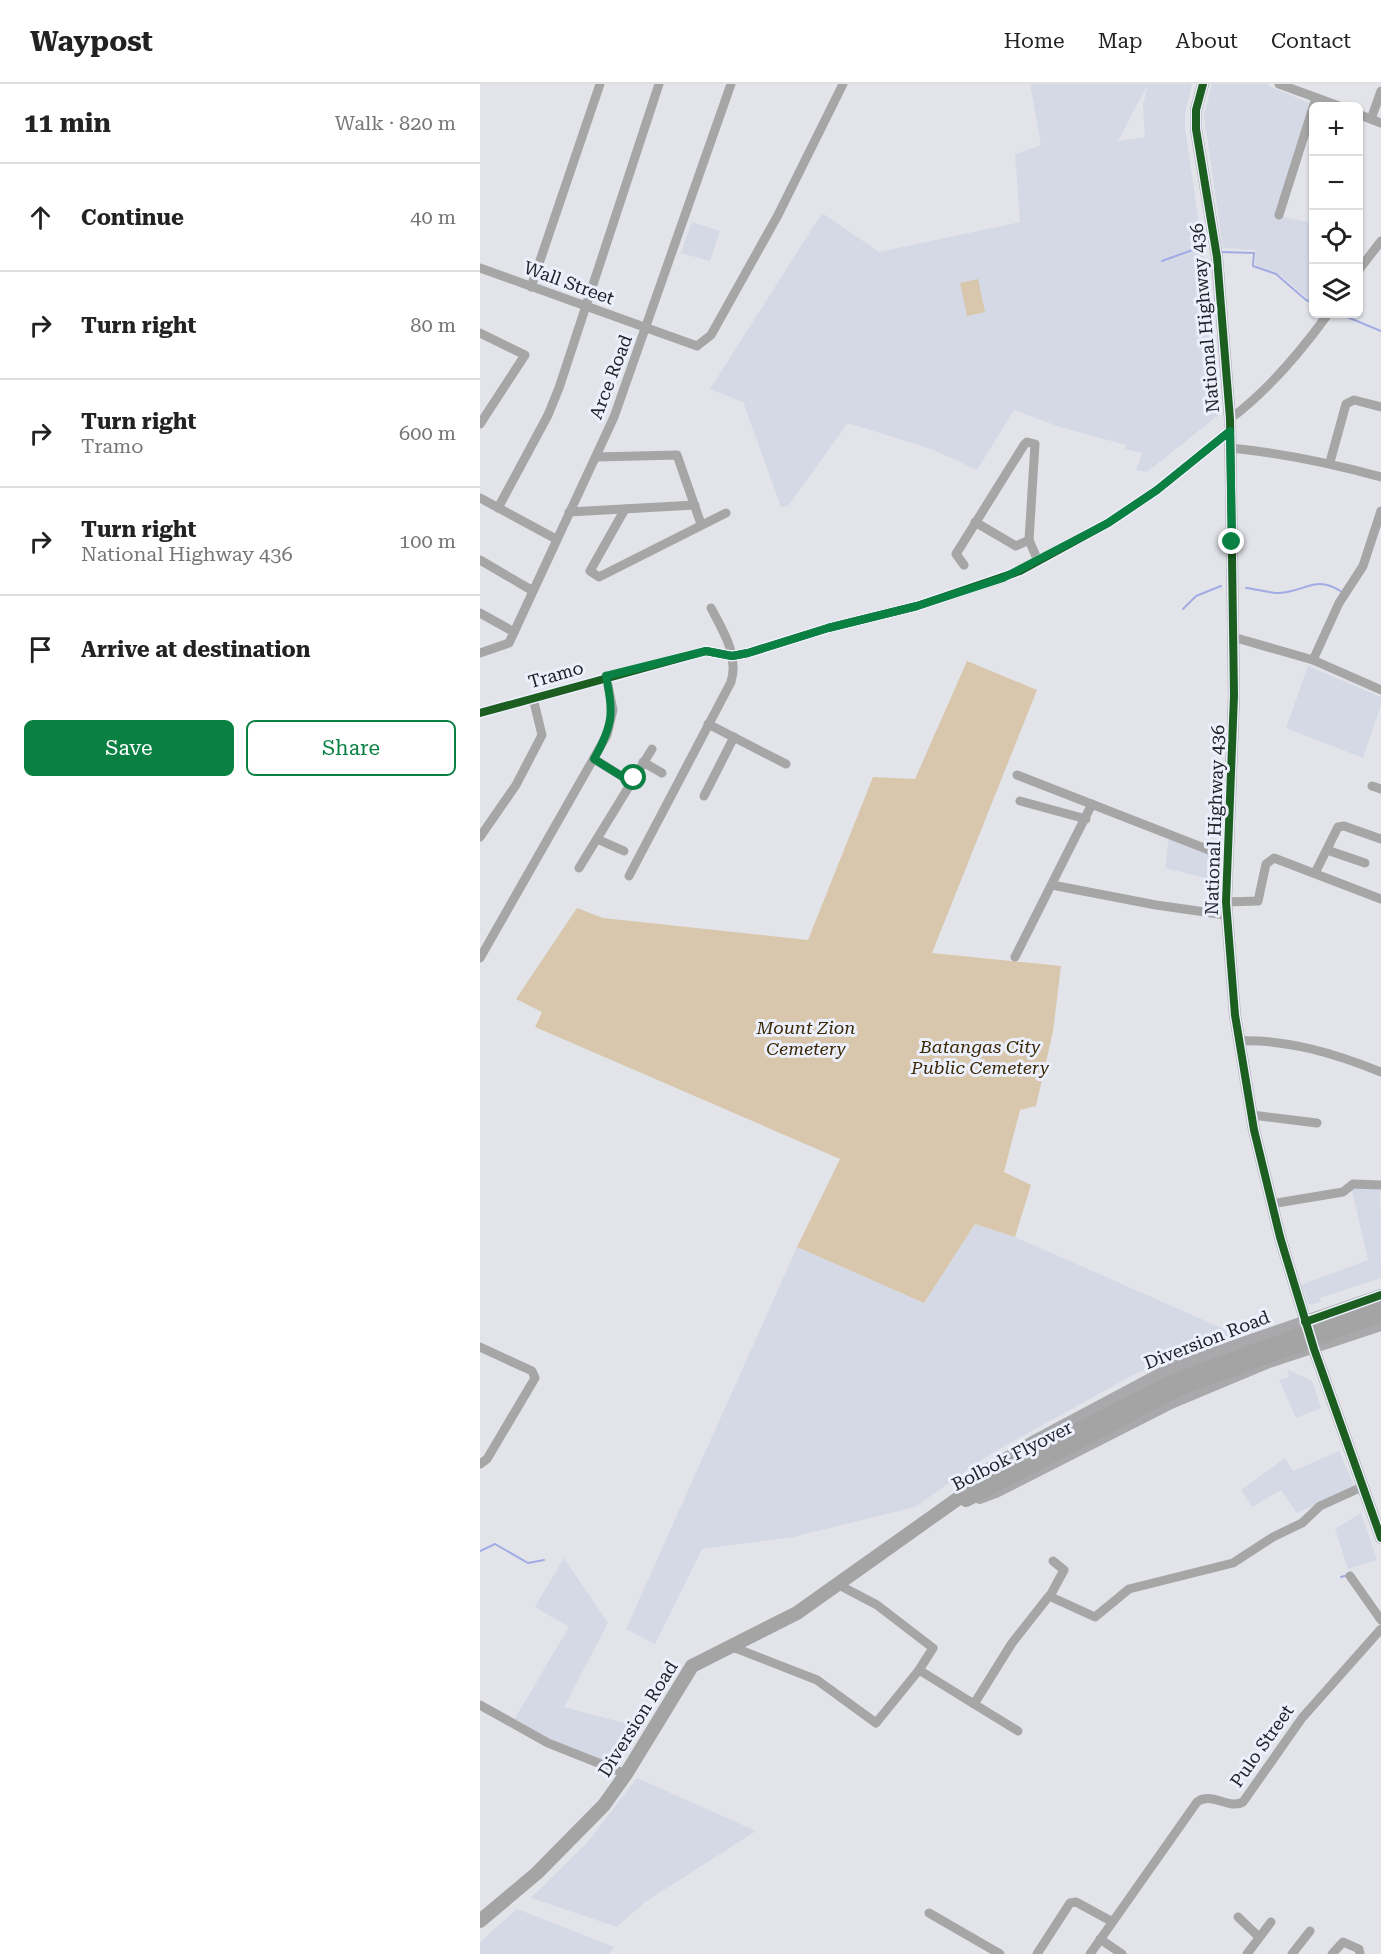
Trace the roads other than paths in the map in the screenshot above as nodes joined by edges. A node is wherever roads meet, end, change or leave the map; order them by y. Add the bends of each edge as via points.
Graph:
1 (600, 84) edge
2 (659, 84) edge
3 (731, 84) edge
4 (843, 84) edge
5 (1203, 84) edge
6 (1279, 84) edge
7 (1381, 91) edge
8 (1316, 98) junction
9 (1328, 102) edge
10 (1363, 116) edge
11 (1371, 119) junction
12 (1381, 123) edge
13 (1280, 215) dead end
14 (1381, 241) edge
15 (1363, 266) edge
16 (480, 268) edge
17 (531, 287) junction
18 (584, 306) junction
19 (1325, 318) edge
20 (646, 329) junction
21 (480, 333) edge
22 (1381, 407) edge
23 (480, 424) edge
24 (1230, 425) junction
25 (1230, 448) junction
26 (596, 457) junction
27 (1329, 462) junction
28 (1381, 477) edge
29 (480, 498) edge
30 (695, 505) junction
31 (498, 508) junction
32 (625, 509) junction
33 (569, 512) junction
34 (1381, 512) edge
35 (726, 513) dead end
36 (975, 522) junction
37 (701, 524) junction
38 (556, 539) junction
39 (1029, 540) junction
40 (480, 560) edge
41 (1038, 561) junction
42 (964, 565) dead end
43 (533, 591) junction
44 (711, 608) dead end
45 (480, 613) edge
46 (514, 632) junction
47 (1233, 637) junction
48 (480, 653) edge
49 (732, 656) junction
50 (1313, 660) junction
51 (606, 676) junction
52 (1381, 690) edge
53 (533, 698) junction
54 (480, 713) edge
55 (708, 724) junction
56 (734, 737) junction
57 (652, 749) dead end
58 (594, 759) junction
59 (644, 762) junction
60 (786, 764) dead end
61 (662, 773) dead end
62 (1017, 775) dead end
63 (631, 782) junction
64 (704, 796) dead end
65 (1020, 801) dead end
66 (1092, 804) junction
67 (1086, 819) junction
68 (480, 837) edge
69 (597, 839) junction
70 (1381, 839) edge
71 (1327, 850) junction
72 (624, 851) dead end
73 (1227, 857) junction
74 (1365, 863) dead end
75 (579, 868) dead end
76 (1315, 873) junction
77 (629, 876) dead end
78 (1052, 885) junction
79 (1381, 898) edge
80 (1226, 902) junction
81 (1226, 915) junction
82 (1015, 957) dead end
83 (480, 958) edge
84 (1239, 1041) junction
85 (1381, 1072) edge
86 (1252, 1115) junction
87 (1317, 1123) dead end
88 (1381, 1185) edge
89 (1271, 1204) junction
90 (1381, 1295) edge
91 (1381, 1305) edge
92 (1381, 1315) edge
93 (1305, 1322) junction
94 (1381, 1325) edge
95 (480, 1347) edge
96 (1314, 1349) junction
97 (1037, 1457) junction
98 (480, 1464) edge
99 (1362, 1487) junction
100 (942, 1511) junction
101 (1381, 1538) edge
102 (1053, 1561) dead end
103 (1350, 1576) dead end
104 (839, 1585) junction
105 (1050, 1596) junction
106 (1381, 1620) edge
107 (1381, 1629) edge
108 (730, 1646) junction
109 (919, 1670) junction
110 (974, 1704) junction
111 (480, 1705) edge
112 (1018, 1731) dead end
113 (626, 1774) junction
114 (929, 1913) dead end
115 (1238, 1917) dead end
116 (480, 1921) edge
117 (1111, 1921) junction
118 (1271, 1922) dead end
119 (1310, 1931) dead end
120 (1259, 1937) junction
121 (1100, 1939) junction
122 (1250, 1952) edge
123 (1000, 1954) edge
124 (1037, 1954) edge
125 (1090, 1954) edge
126 (1122, 1954) edge
127 (1292, 1954) edge
128 (1332, 1954) edge
129 (1360, 1954) edge

1 - 17 street
2 - 18 street
3 - 20 street, Arce Road
4 - 20 street, Wall Street via 778,215 711,335 697,346
5 - 24 main road, National Highway 436 via 1196,129 1217,257
6 - 8 street
7 - 11 street
8 - 9 street
8 - 13 street
10 - 11 street
11 - 12 street
14 - 15 street
16 - 17 street, Wall Street
17 - 18 street, Wall Street
18 - 20 street, Wall Street
18 - 31 street via 548,415
19 - 24 street, Tramo
20 - 26 street, Arce Road
21 - 23 street via 525,355
22 - 27 street via 1354,400 1346,404
24 - 25 main road, National Highway 436
24 - 41 street, Tramo via 1157,490 1092,533
25 - 27 street
25 - 47 main road, National Highway 436
26 - 30 street via 678,454
26 - 33 street, Arce Road
27 - 28 street
29 - 31 street
30 - 32 street
30 - 37 street
31 - 38 street
32 - 33 street
32 - 37 street via 590,571 598,577
33 - 38 street, Arce Road
34 - 50 street via 1363,566 1339,603
35 - 37 street
36 - 39 street via 1016,546
36 - 39 street via 1024,445 1033,443
36 - 42 street via 956,554
38 - 43 street, Arce Road
39 - 41 street
40 - 43 street
41 - 49 street, Tramo via 1003,578 917,606
43 - 46 street, Arce Road
44 - 49 street
45 - 46 street
46 - 48 street, Arce Road via 503,647
47 - 50 street
47 - 73 main road, National Highway 436
49 - 51 street, Tramo via 706,651
49 - 55 street via 731,682
50 - 52 street
51 - 53 street, Tramo
51 - 58 street via 613,714
53 - 54 street, Tramo
53 - 68 street via 542,735 516,785
55 - 56 street
55 - 77 street
56 - 60 street
56 - 64 street
57 - 59 street
58 - 63 street
58 - 83 street
59 - 61 street
59 - 63 street
62 - 66 street
63 - 69 street
65 - 67 street
66 - 67 street
66 - 73 street
67 - 78 street
69 - 72 street
69 - 75 street
70 - 71 street via 1340,826
71 - 74 street
71 - 76 street
73 - 80 main road, National Highway 436
76 - 79 street
76 - 80 street via 1272,859 1265,866 1258,901
78 - 81 street via 1156,906
78 - 82 street
80 - 81 main road, National Highway 436
81 - 84 main road, National Highway 436
84 - 85 street via 1265,1040 1316,1049
84 - 86 main road, National Highway 436
86 - 87 street
86 - 89 main road, National Highway 436
88 - 89 street via 1353,1184 1343,1192
89 - 93 main road, National Highway 436
90 - 93 main road, Diversion Road
91 - 97 highway, Bolbok Flyover, bridge via 1175,1380
92 - 97 highway, Bolbok Flyover, bridge via 1179,1389
93 - 96 main road, National Highway 436
93 - 100 main road, Diversion Road via 1171,1368 985,1471
94 - 96 main road, Diversion Road
95 - 98 street via 532,1371 535,1378 487,1459
96 - 99 main road, National Highway 436
96 - 100 main road, Diversion Road via 1269,1362 1171,1403 996,1492
97 - 100 highway, Bolbok Flyover via 992,1489
99 - 101 main road, National Highway 436
99 - 105 street via 1320,1506 1302,1523 1233,1563 1129,1589 1095,1617
100 - 104 highway, Diversion Road via 902,1536
102 - 105 street via 1064,1570
103 - 106 street
104 - 108 highway, Diversion Road via 797,1613
104 - 109 street via 878,1605 933,1648
105 - 110 street via 1012,1643
107 - 117 street, Pulo Street via 1302,1718 1243,1802 1235,1805 1207,1798 1197,1802
108 - 109 street via 817,1680 876,1723
108 - 113 highway, Diversion Road via 688,1670
109 - 110 street
110 - 112 street
111 - 113 street via 548,1743
113 - 116 highway, Diversion Road via 604,1805 555,1856
114 - 123 street
115 - 120 street
117 - 121 street, Pulo Street
117 - 124 street via 1076,1902 1068,1906
118 - 120 street
119 - 127 street
120 - 122 street
121 - 125 street, Pulo Street
121 - 126 street
128 - 129 street via 1343,1942 1359,1948

